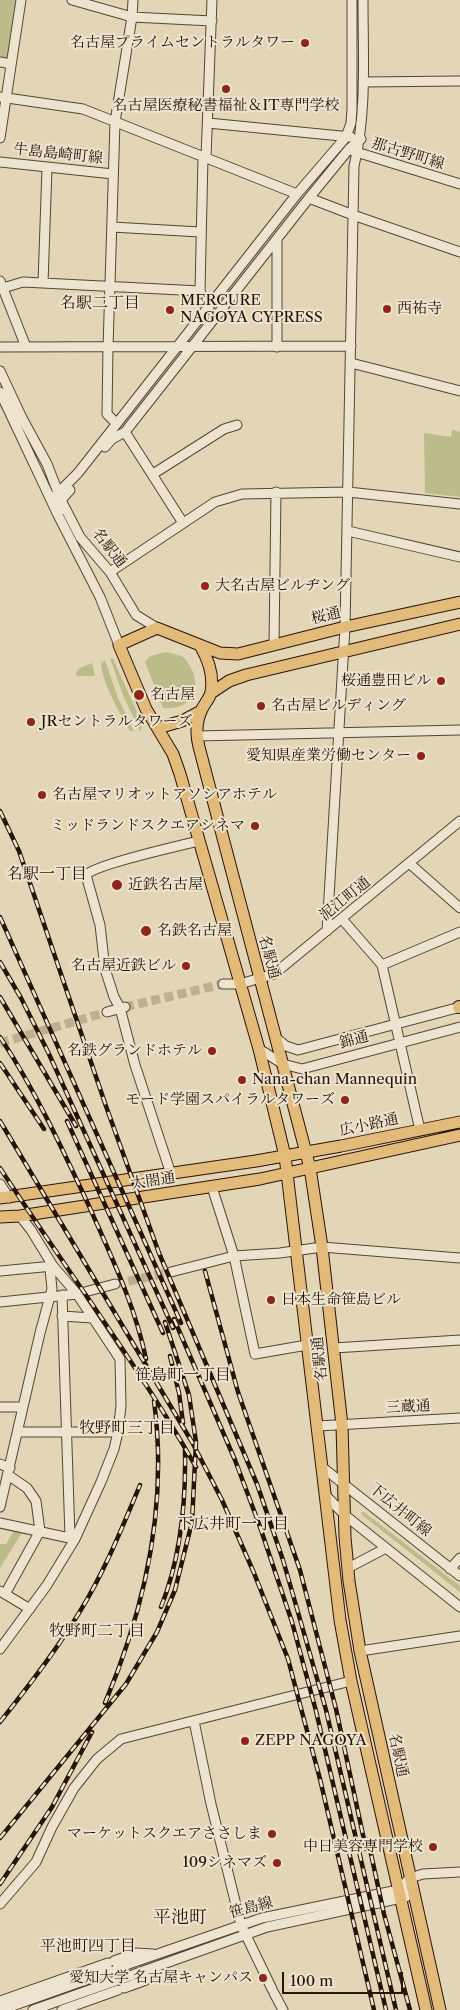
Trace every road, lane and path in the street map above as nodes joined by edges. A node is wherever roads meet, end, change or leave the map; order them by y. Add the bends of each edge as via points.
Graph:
1 (21, 0) edge
2 (72, 0) edge
3 (133, 0) edge
4 (212, 0) edge
5 (352, 0) edge
6 (363, 0) edge
7 (132, 17) junction
8 (212, 21) junction
9 (0, 62) edge
10 (12, 64) junction
11 (460, 81) edge
12 (363, 82) junction
13 (3, 98) edge
14 (115, 122) junction
15 (208, 123) junction
16 (346, 137) junction
17 (0, 138) edge
18 (361, 138) junction
19 (353, 151) junction
20 (204, 157) junction
21 (0, 162) edge
22 (47, 168) junction
23 (112, 174) junction
24 (460, 184) edge
25 (298, 194) junction
26 (309, 198) junction
27 (353, 215) junction
28 (112, 227) junction
29 (200, 232) junction
30 (277, 240) junction
31 (460, 252) edge
32 (43, 283) junction
33 (1, 285) edge
34 (111, 287) junction
35 (200, 291) junction
36 (208, 308) junction
37 (351, 346) junction
38 (26, 347) junction
39 (176, 347) junction
40 (191, 347) junction
41 (277, 347) junction
42 (2, 348) edge
43 (108, 348) junction
44 (351, 363) junction
45 (0, 371) edge
46 (460, 391) edge
47 (0, 392) edge
48 (116, 424) junction
49 (237, 425) dead end
50 (125, 432) junction
51 (153, 474) junction
52 (276, 492) junction
53 (348, 492) junction
54 (57, 497) junction
55 (460, 504) edge
56 (183, 523) junction
57 (348, 531) junction
58 (460, 557) edge
59 (110, 572) junction
60 (460, 602) edge
61 (460, 624) edge
62 (345, 627) junction
63 (157, 628) junction
64 (274, 644) junction
65 (119, 645) junction
66 (201, 646) junction
67 (344, 650) junction
68 (211, 693) junction
69 (201, 711) junction
70 (158, 728) junction
71 (460, 730) edge
72 (339, 733) junction
73 (196, 736) junction
74 (460, 821) edge
75 (199, 840) junction
76 (409, 863) junction
77 (460, 908) edge
78 (342, 919) junction
79 (327, 931) junction
80 (460, 932) edge
81 (382, 965) junction
82 (260, 979) junction
83 (224, 984) tunnel mouth
84 (240, 984) junction
85 (460, 1007) edge
86 (122, 1008) junction
87 (106, 1012) tunnel mouth
88 (397, 1024) junction
89 (460, 1027) edge
90 (276, 1037) junction
91 (400, 1042) junction
92 (259, 1049) junction
93 (283, 1064) junction
94 (460, 1122) edge
95 (420, 1130) junction
96 (460, 1135) edge
97 (306, 1152) junction
98 (285, 1156) junction
99 (310, 1168) junction
100 (171, 1174) junction
101 (288, 1174) junction
102 (0, 1184) edge
103 (212, 1187) junction
104 (4, 1198) edge
105 (20, 1216) junction
106 (0, 1217) edge
107 (322, 1247) junction
108 (295, 1250) junction
109 (234, 1256) junction
110 (460, 1258) edge
111 (53, 1266) junction
112 (0, 1271) edge
113 (171, 1272) tunnel mouth
114 (115, 1284) tunnel mouth
115 (76, 1294) junction
116 (62, 1295) junction
117 (50, 1297) junction
118 (0, 1302) edge
119 (62, 1316) junction
120 (92, 1318) junction
121 (460, 1340) edge
122 (307, 1345) junction
123 (334, 1348) junction
124 (0, 1407) edge
125 (22, 1408) junction
126 (460, 1418) edge
127 (342, 1425) junction
128 (318, 1426) junction
129 (18, 1432) junction
130 (66, 1432) junction
131 (118, 1432) junction
132 (0, 1464) edge
133 (322, 1467) junction
134 (9, 1472) junction
135 (345, 1483) junction
136 (326, 1496) junction
137 (0, 1507) edge
138 (346, 1516) junction
139 (0, 1523) edge
140 (40, 1531) junction
141 (72, 1538) junction
142 (386, 1548) junction
143 (460, 1558) edge
144 (348, 1568) junction
145 (450, 1569) junction
146 (460, 1576) edge
147 (3, 1592) edge
148 (460, 1607) edge
149 (30, 1609) junction
150 (460, 1636) edge
151 (0, 1649) edge
152 (360, 1651) junction
153 (351, 1681) junction
154 (194, 1721) junction
155 (395, 1872) junction
156 (460, 1872) edge
157 (410, 1878) junction
158 (399, 1895) junction
159 (414, 1895) junction
160 (0, 1904) edge
161 (240, 1924) junction
162 (244, 1934) junction
163 (112, 1966) junction
164 (119, 1984) junction
165 (0, 2001) edge
166 (1, 2010) edge
167 (34, 2010) edge
168 (62, 2010) edge
169 (283, 2010) edge
170 (426, 2010) edge
171 (440, 2010) edge

1 - 10 street, 牛島島崎町線
2 - 7 street
3 - 7 street
4 - 8 street
5 - 16 street via 352,109
6 - 12 street
7 - 8 street
7 - 14 street
8 - 15 street
9 - 10 street
10 - 13 street, 牛島島崎町線
11 - 12 street
12 - 18 street
13 - 14 street via 83,109
13 - 17 street, 牛島島崎町線
14 - 20 street
14 - 23 street
15 - 16 street
15 - 20 street
16 - 18 street
16 - 19 street
16 - 25 street
18 - 19 street
19 - 24 street, 那古野町線
19 - 26 street
19 - 27 street
20 - 25 street
20 - 29 street
21 - 22 street, 牛島島崎町線
22 - 23 street, 牛島島崎町線
22 - 32 street
23 - 28 street
25 - 36 street
26 - 27 street
26 - 30 street
27 - 31 street
27 - 37 street
28 - 29 street
28 - 34 street
29 - 35 street
30 - 40 street
30 - 41 street
32 - 33 street
32 - 34 street
33 - 38 street
34 - 35 street
34 - 43 street
35 - 36 street
36 - 39 street
37 - 41 street
37 - 44 street
38 - 42 street
38 - 43 street
39 - 40 street
39 - 43 street
39 - 48 street
40 - 41 street
40 - 50 street
43 - 48 street via 107,414
44 - 46 street
44 - 53 street
45 - 54 street, 名駅通 via 47,464
47 - 54 street, 名駅通
48 - 54 street
49 - 51 street via 224,429
50 - 51 street
50 - 54 street via 112,439
51 - 56 street
52 - 53 street
52 - 56 street via 242,494 215,502
52 - 64 street
53 - 55 street
53 - 57 street
54 - 59 street, 名駅通 via 80,537
54 - 65 street, 名駅通 via 58,515 100,597
56 - 59 street
57 - 58 street
57 - 62 street
59 - 63 street, 名駅通 via 136,615
60 - 62 main road, 桜通
61 - 67 main road
62 - 64 main road, 桜通
62 - 67 street
63 - 65 main road
63 - 66 main road, 名駅通
64 - 66 main road, 桜通 via 230,655
65 - 70 main road, 名駅通 via 146,709
66 - 68 main road via 210,668
67 - 68 main road via 237,677
67 - 72 street
68 - 69 main road, 名駅通
69 - 70 main road
69 - 73 main road, 名駅通
70 - 75 main road, 名駅通 via 173,754
71 - 72 street
72 - 73 street
72 - 79 street
73 - 82 main road, 名駅通
74 - 76 street, 泥江町通
75 - 84 main road, 名駅通
75 - 86 street via 86,874 100,925 105,969 114,998
76 - 77 street
76 - 78 street, 泥江町通
78 - 79 street, 泥江町通
78 - 81 street
79 - 82 street, 泥江町通 via 274,974
80 - 81 street
81 - 88 street
82 - 84 street, 泥江町通
82 - 90 main road, 名駅通
83 - 84 street, 泥江町通
84 - 92 main road, 名駅通
85 - 88 street, 錦通
86 - 87 street
86 - 100 street via 136,1065
88 - 90 street, 錦通 via 298,1050 286,1046
88 - 91 street
89 - 91 street, 錦通
90 - 93 main road, 名駅通
91 - 93 street, 錦通 via 302,1069
91 - 95 street
92 - 93 street, 錦通
92 - 98 main road, 名駅通
93 - 97 main road, 名駅通
94 - 95 main road, 広小路通
95 - 97 main road, 広小路通
96 - 99 main road, 広小路通
97 - 98 main road, 広小路通
97 - 99 main road, 名駅通
98 - 100 main road, 太閤通
98 - 101 main road, 名駅通
99 - 101 main road, 太閤通
99 - 107 main road, 名駅通
100 - 104 main road, 太閤通
101 - 103 main road, 太閤通
101 - 108 main road, 名駅通
102 - 104 street
103 - 105 main road, 太閤通
103 - 109 street
105 - 106 main road, 太閤通
105 - 111 street
107 - 108 street
107 - 110 street
107 - 123 main road, 名駅通
108 - 109 street
108 - 122 main road, 名駅通
109 - 113 street
109 - 122 street via 255,1354
111 - 112 street
111 - 115 street
111 - 117 street via 50,1270
114 - 115 street
115 - 116 street
115 - 120 street
116 - 117 street
116 - 119 street
117 - 118 street
117 - 125 street
119 - 120 street
119 - 130 street
120 - 131 street via 120,1359
121 - 123 street
122 - 128 main road, 名駅通
123 - 127 main road, 名駅通
124 - 125 street
125 - 129 street
126 - 127 street, 三蔵通
127 - 128 street, 三蔵通
127 - 135 main road, 名駅通
128 - 133 main road, 名駅通
129 - 130 street
129 - 134 street
130 - 131 street
130 - 141 street
131 - 141 street via 101,1482
132 - 134 street
133 - 135 street, 下広井町線
133 - 136 main road, 名駅通
134 - 137 street
134 - 140 street via 36,1501
135 - 138 main road, 名駅通
135 - 145 street, 下広井町線
136 - 138 street
136 - 153 main road, 名駅通 via 340,1620
138 - 142 street
138 - 144 main road, 名駅通
139 - 140 street
140 - 141 street
140 - 147 street
141 - 149 street
142 - 144 street
142 - 148 street
143 - 145 street
144 - 152 main road, 名駅通
145 - 146 street, 下広井町線
147 - 149 street
149 - 151 street
150 - 152 street
152 - 157 main road, 名駅通
153 - 154 street
153 - 155 main road, 名駅通
154 - 160 street via 121,1739 96,1759 74,1788 31,1870
154 - 161 street
155 - 157 street
155 - 158 main road, 名駅通
156 - 157 street
157 - 158 street
157 - 159 main road, 名駅通
158 - 159 street
158 - 161 street, 笹島線
158 - 162 street, 笹島線
158 - 170 main road, 名駅通
159 - 171 main road, 名駅通
161 - 162 street
161 - 163 street, 笹島線
162 - 164 street, 笹島線 via 157,1967 146,1980
162 - 169 street
163 - 165 street
163 - 166 street, 笹島線
164 - 167 street
164 - 168 street

